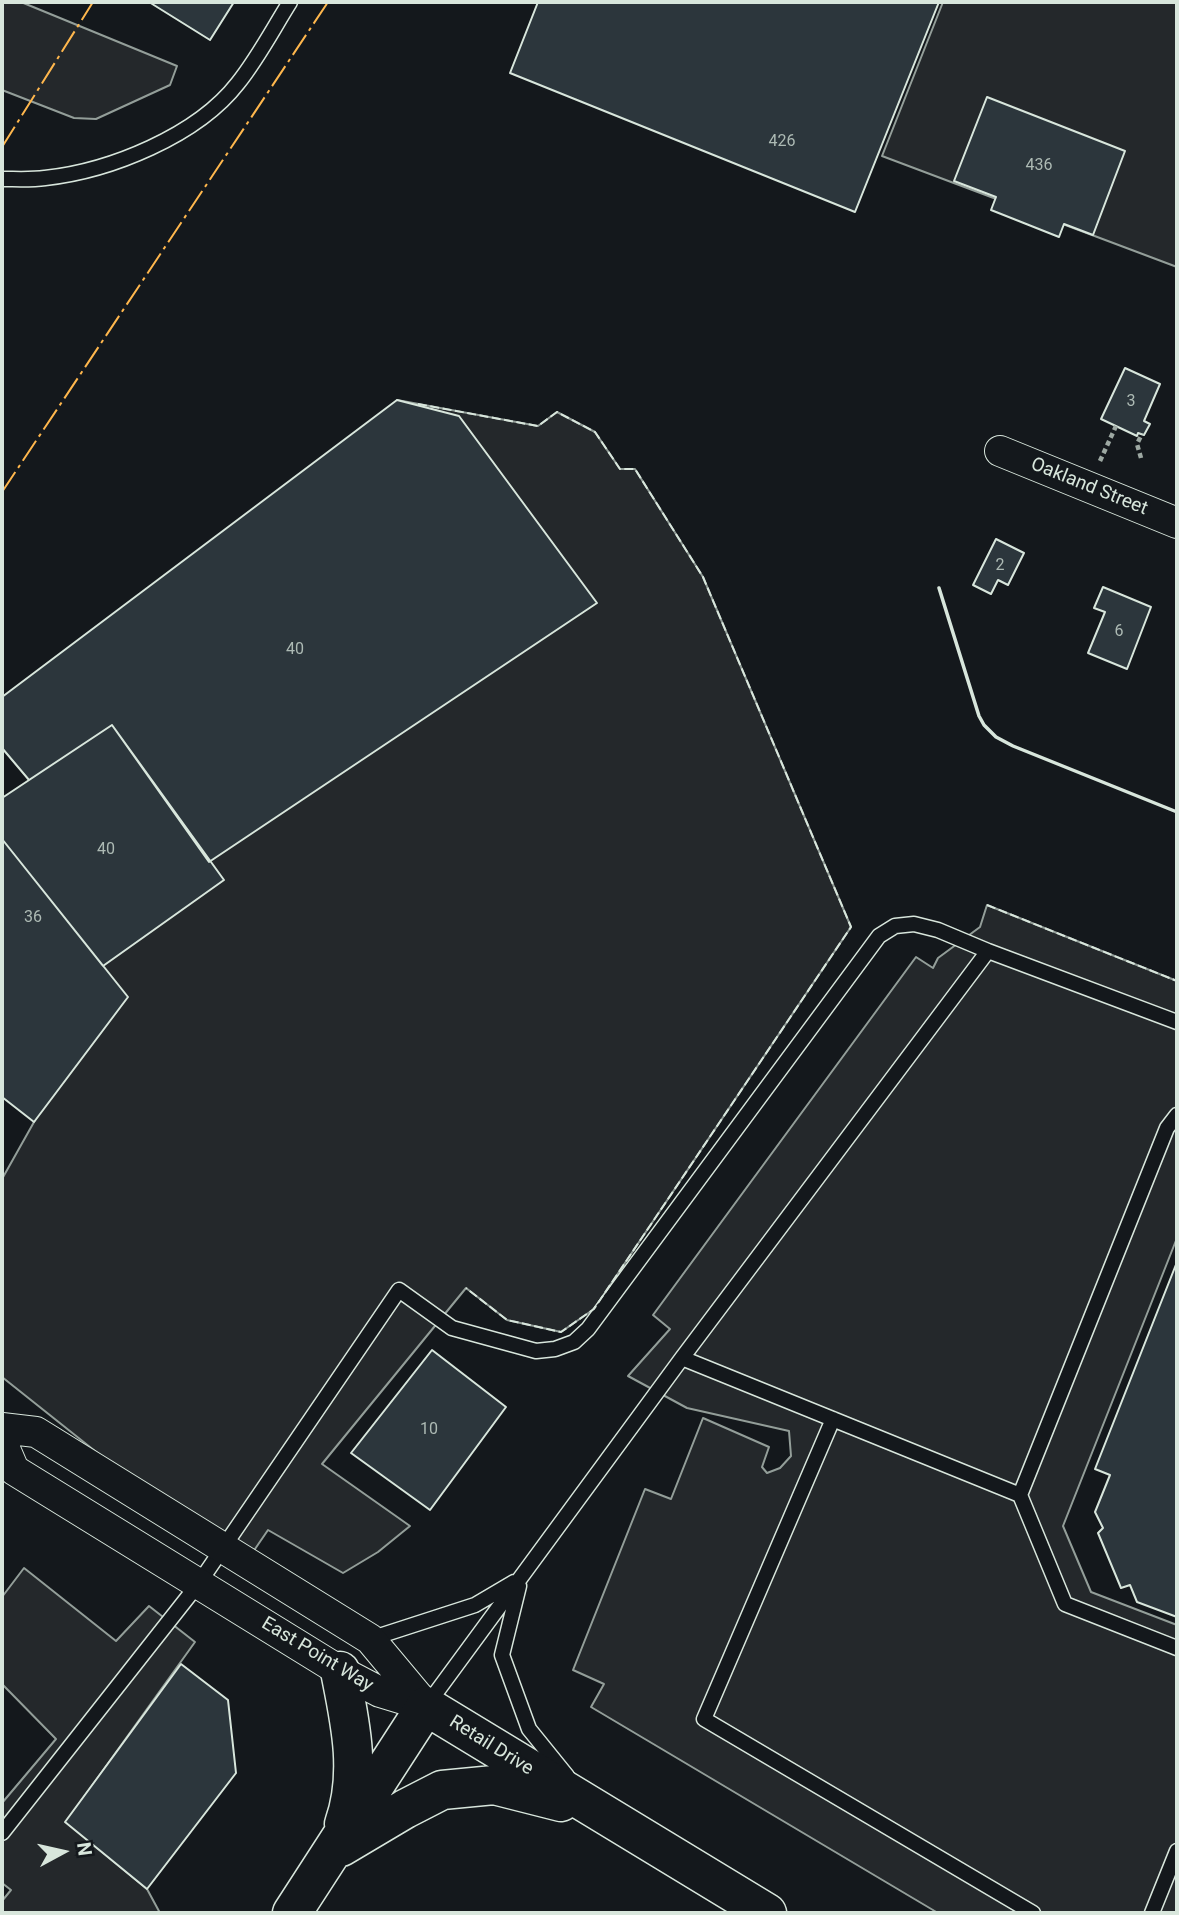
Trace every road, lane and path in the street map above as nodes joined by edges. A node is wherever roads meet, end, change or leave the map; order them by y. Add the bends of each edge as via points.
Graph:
1 (290, 2) edge
2 (2, 179) edge
3 (1142, 434) dead end
4 (1000, 451) dead end
5 (1141, 458) dead end
6 (1177, 523) edge
7 (988, 951) junction
8 (1177, 1022) edge
9 (1177, 1115) edge
10 (682, 1358) junction
11 (833, 1419) junction
12 (2, 1428) edge
13 (2, 1442) edge
14 (1020, 1495) junction
15 (223, 1548) junction
16 (521, 1577) junction
17 (199, 1583) junction
18 (370, 1639) junction
19 (1177, 1648) edge
20 (340, 1671) junction
21 (426, 1706) junction
22 (595, 1810) junction
23 (2, 1833) edge
24 (1177, 1851) edge
25 (333, 1852) junction
26 (292, 1913) edge
27 (767, 1913) edge
28 (1033, 1913) edge
29 (1152, 1913) edge

1 - 2 lane via 237,84 194,125 158,146 96,167 46,178
3 - 5 path via 1137,444
4 - 6 street, Oakland Street
7 - 8 lane
7 - 10 lane
7 - 15 lane via 914,924 895,926 879,936 574,1342 537,1351 452,1328 399,1290
9 - 14 lane via 1167,1128
10 - 11 lane
10 - 16 lane
11 - 14 lane
11 - 28 lane via 704,1719
12 - 15 street, East Point Way via 36,1432
13 - 17 street, East Point Way via 14,1469
14 - 19 lane via 1065,1604
15 - 17 lane
15 - 18 street, East Point Way
16 - 18 lane via 475,1605
16 - 21 lane
16 - 22 lane via 502,1656 528,1729
17 - 20 street, East Point Way
17 - 23 lane
18 - 21 street, East Point Way
20 - 21 street, East Point Way via 380,1692
20 - 25 street via 354,1739 352,1803
21 - 22 street, Retail Drive
21 - 25 street, Retail Drive
22 - 25 street via 494,1786 442,1790
22 - 27 street, Retail Drive
24 - 29 lane
25 - 26 street, Retail Drive

